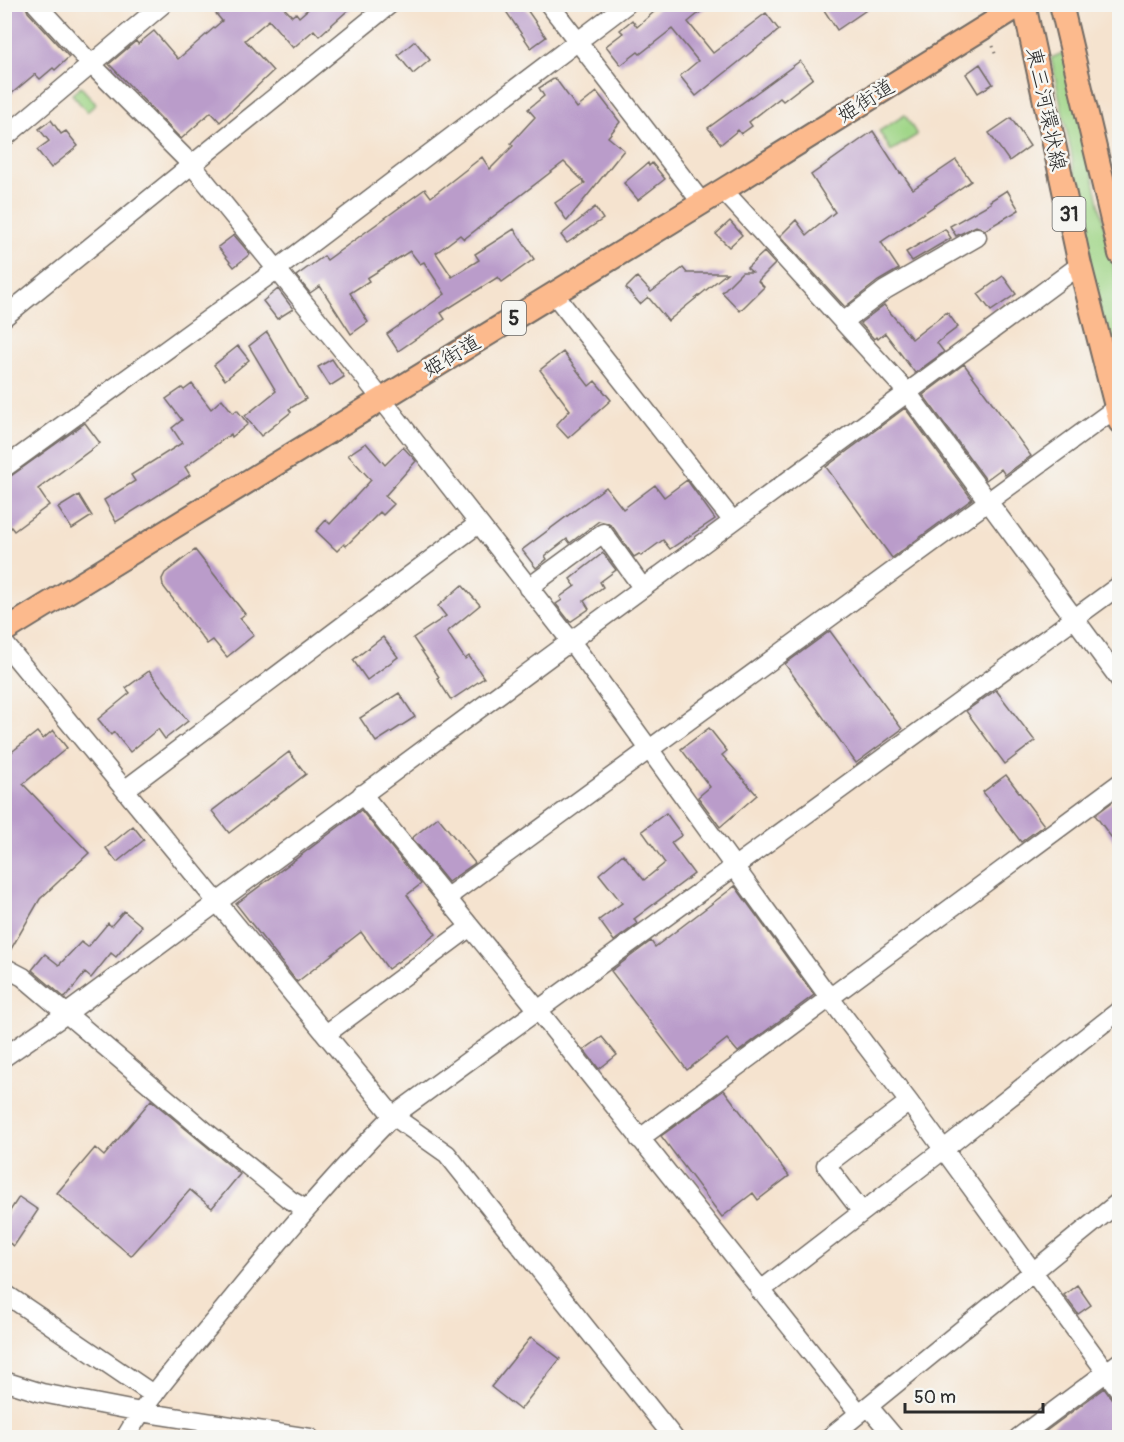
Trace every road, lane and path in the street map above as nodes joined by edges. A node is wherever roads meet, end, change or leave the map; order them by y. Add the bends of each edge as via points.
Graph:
1 (36, 4) edge
2 (163, 4) edge
3 (390, 4) edge
4 (549, 4) edge
5 (627, 4) edge
6 (1023, 4) edge
7 (1061, 4) edge
8 (579, 42) junction
9 (92, 65) junction
10 (4, 138) edge
11 (192, 165) junction
12 (723, 190) junction
13 (702, 203) junction
14 (1117, 230) edge
15 (977, 237) dead end
16 (1119, 254) edge
17 (1080, 265) junction
18 (276, 270) junction
19 (554, 294) junction
20 (4, 317) edge
21 (843, 322) junction
22 (907, 392) junction
23 (381, 399) junction
24 (1118, 415) edge
25 (4, 468) edge
26 (987, 501) junction
27 (732, 520) junction
28 (478, 524) junction
29 (1119, 585) edge
30 (642, 587) junction
31 (528, 588) junction
32 (1074, 618) junction
33 (4, 631) edge
34 (570, 640) junction
35 (4, 643) edge
36 (1119, 680) edge
37 (650, 750) junction
38 (1119, 783) edge
39 (126, 789) junction
40 (362, 794) junction
41 (736, 866) junction
42 (446, 898) junction
43 (216, 902) junction
44 (470, 927) junction
45 (4, 967) edge
46 (829, 997) junction
47 (538, 1010) junction
48 (1119, 1010) edge
49 (66, 1014) junction
50 (326, 1034) junction
51 (4, 1057) edge
52 (909, 1102) junction
53 (393, 1116) junction
54 (639, 1139) junction
55 (943, 1150) junction
56 (1119, 1201) edge
57 (306, 1209) junction
58 (862, 1212) junction
59 (1033, 1272) junction
60 (760, 1291) junction
61 (4, 1293) edge
62 (1112, 1367) edge
63 (4, 1381) edge
64 (1119, 1391) edge
65 (154, 1395) junction
66 (863, 1409) junction
67 (141, 1412) junction
68 (125, 1437) edge
69 (310, 1437) edge
70 (674, 1437) edge
71 (829, 1437) edge
72 (895, 1437) edge
73 (1018, 1437) edge

1 - 9 street
2 - 9 street
3 - 11 street
4 - 8 street
5 - 8 street
6 - 12 main road, 姫街道 / 5
6 - 17 main road, 東三河環状線 / 31
7 - 14 main road, 東三河環状線 / 31
8 - 13 street
8 - 18 street
9 - 10 street
9 - 11 street
11 - 18 street
11 - 20 street
12 - 13 main road, 姫街道 / 5
12 - 21 street
13 - 19 main road, 姫街道 / 5
14 - 16 main road, 東三河環状線 / 31
15 - 21 street via 885,290
17 - 22 street
17 - 24 main road, 東三河環状線 / 31
18 - 23 street
18 - 25 street
19 - 23 main road, 姫街道 / 5
19 - 27 street
21 - 22 street
22 - 26 street
22 - 27 street
23 - 28 street
23 - 33 main road, 姫街道 / 5
24 - 26 street
26 - 32 street
26 - 37 street
27 - 30 street
28 - 31 street
28 - 39 street
29 - 32 street
30 - 31 street via 603,533
30 - 34 street
31 - 34 street
32 - 36 street
32 - 41 street
34 - 37 street
34 - 40 street
35 - 39 street
37 - 41 street
37 - 42 street
38 - 46 street
39 - 43 street
40 - 42 street
40 - 43 street
41 - 46 street
41 - 47 street
42 - 44 street
43 - 49 street
43 - 50 street
44 - 47 street
44 - 50 street
45 - 49 street via 23,977
46 - 52 street
46 - 54 street
47 - 53 street
47 - 54 street
48 - 55 street
49 - 51 street
49 - 57 street via 205,1131
50 - 53 street
52 - 55 street
52 - 58 street via 826,1165
53 - 57 street
53 - 70 street via 447,1154
54 - 60 street
55 - 58 street
55 - 59 street
56 - 59 street
57 - 65 street
58 - 60 street
59 - 62 street
59 - 66 street
60 - 66 street
61 - 65 street
62 - 64 street
62 - 73 street
63 - 67 street
65 - 67 street
66 - 71 street
66 - 72 street
67 - 68 street
67 - 69 street

